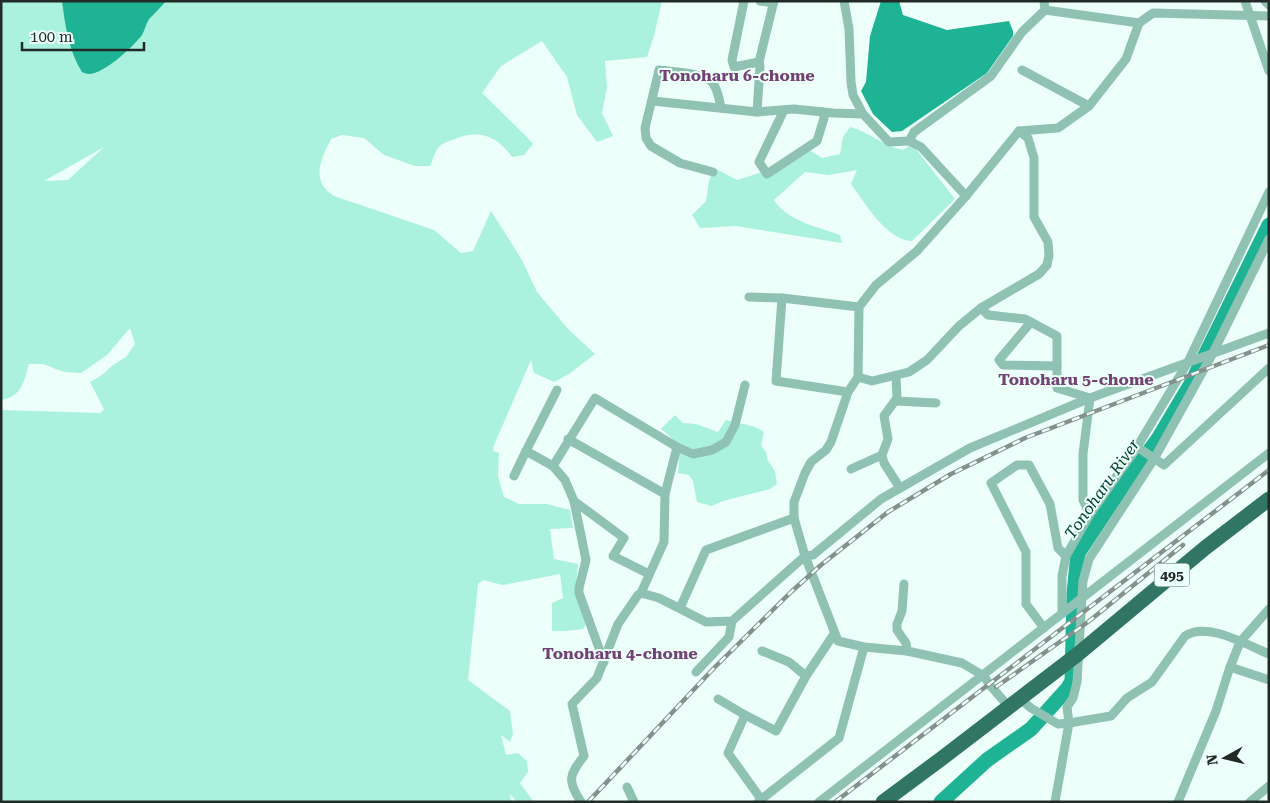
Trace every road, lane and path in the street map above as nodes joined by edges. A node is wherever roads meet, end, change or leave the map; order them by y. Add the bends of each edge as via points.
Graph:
1 (744, 1) edge
2 (760, 1) edge
3 (844, 1) edge
4 (1245, 1) edge
5 (1265, 1) edge
6 (773, 2) edge
7 (1269, 4) edge
8 (1044, 6) edge
9 (1249, 16) junction
10 (1269, 16) edge
11 (1139, 23) junction
12 (759, 62) junction
13 (1022, 70) dead end
14 (1269, 71) edge
15 (653, 101) junction
16 (1089, 106) junction
17 (721, 108) junction
18 (784, 110) junction
19 (756, 112) junction
20 (823, 112) junction
21 (863, 114) junction
22 (1019, 131) junction
23 (909, 141) junction
24 (713, 172) dead end
25 (1269, 192) edge
26 (966, 196) junction
27 (1269, 239) edge
28 (749, 297) dead end
29 (782, 298) junction
30 (859, 307) junction
31 (981, 308) junction
32 (1030, 322) junction
33 (1269, 333) edge
34 (1211, 353) junction
35 (1191, 361) junction
36 (1057, 366) junction
37 (1269, 368) edge
38 (896, 376) junction
39 (858, 377) junction
40 (745, 385) dead end
41 (557, 390) dead end
42 (848, 392) junction
43 (1090, 398) junction
44 (895, 401) junction
45 (936, 403) dead end
46 (568, 439) junction
47 (676, 447) junction
48 (1139, 449) junction
49 (526, 451) junction
50 (1269, 454) edge
51 (882, 455) junction
52 (1153, 458) junction
53 (552, 466) junction
54 (851, 468) dead end
55 (514, 476) dead end
56 (900, 488) junction
57 (666, 494) junction
58 (1269, 499) edge
59 (574, 501) junction
60 (1090, 514) junction
61 (794, 518) junction
62 (805, 556) junction
63 (1066, 556) junction
64 (649, 574) junction
65 (904, 584) dead end
66 (641, 593) junction
67 (680, 608) junction
68 (1269, 609) edge
69 (1064, 611) junction
70 (732, 621) junction
71 (1044, 628) junction
72 (834, 634) junction
73 (1240, 642) junction
74 (864, 647) junction
75 (907, 651) junction
76 (762, 652) dead end
77 (1079, 653) junction
78 (1269, 654) edge
79 (604, 662) junction
80 (1230, 667) junction
81 (696, 672) dead end
82 (806, 676) junction
83 (984, 676) junction
84 (1269, 680) edge
85 (718, 699) dead end
86 (1020, 705) junction
87 (745, 715) junction
88 (1070, 723) junction
89 (1269, 786) edge
90 (627, 787) dead end
91 (760, 801) edge
92 (581, 802) edge
93 (634, 802) edge
94 (819, 802) edge
95 (883, 802) edge
96 (1055, 802) edge
97 (1178, 802) edge
98 (1250, 802) edge

1 - 12 street via 732,60 734,67
2 - 6 street
3 - 21 street via 853,95
4 - 9 street
5 - 7 street
6 - 12 street
8 - 11 street
8 - 23 street via 991,76 914,132
9 - 10 street
9 - 11 street via 1153,13
9 - 14 street
11 - 16 street via 1126,59
12 - 19 street
13 - 16 street
15 - 17 street
15 - 17 street via 659,70 704,76 717,90
15 - 24 street via 645,128 650,146 680,163
16 - 22 street via 1058,128
17 - 19 street
18 - 19 street
18 - 20 street via 794,108
18 - 20 street via 759,162 767,174 817,141
20 - 21 street
21 - 23 street via 889,142
22 - 26 street
22 - 31 street via 1028,138 1034,158 1034,217 1048,242 1047,265 1039,274
23 - 26 street via 920,147
25 - 35 street
26 - 30 street
27 - 34 street
28 - 29 street
29 - 30 street
29 - 42 street via 776,380
30 - 39 street
31 - 32 street via 988,315
31 - 38 street via 927,360 910,372
32 - 36 street via 1057,336
32 - 36 street via 999,360 1003,365
33 - 34 street
34 - 35 street
34 - 52 street
35 - 43 street
35 - 48 street
36 - 43 street via 1057,388
37 - 52 street via 1164,465
38 - 39 street via 872,380
38 - 44 street
39 - 42 street
40 - 47 street via 735,425 726,442 712,450 693,454
41 - 49 street
42 - 61 street via 831,442 811,462 805,474 794,502
43 - 56 street via 970,448
43 - 60 street via 1084,454 1084,500
44 - 45 street
44 - 51 street via 884,416 888,439
46 - 47 street via 594,398
46 - 53 street
46 - 57 street
47 - 57 street
48 - 52 street
48 - 60 street
49 - 53 street
49 - 55 street
50 - 69 street
51 - 54 street
51 - 56 street
52 - 77 street via 1089,559 1083,581
53 - 59 street via 564,480
56 - 62 street via 881,499 813,555
57 - 64 street via 664,542
58 - 77 highway, 495
59 - 64 street via 624,538 613,556
59 - 79 street via 586,560 579,593
60 - 63 street
61 - 62 street
61 - 67 street via 706,550
62 - 70 street
62 - 72 street
63 - 69 street via 1062,576
63 - 71 street via 1058,548 1050,504 1029,465 1017,465 991,483 1026,552 1026,604
64 - 66 street
65 - 75 street via 897,630 906,643
66 - 67 street
66 - 79 street via 618,624
67 - 70 street via 706,622
68 - 73 street
69 - 71 street
70 - 81 street via 729,637
71 - 83 street
72 - 74 street via 838,641
72 - 82 street
73 - 78 street
73 - 80 street
73 - 88 street via 1206,630 1192,631 1152,682 1127,698 1111,716
74 - 75 street
74 - 91 street via 839,738
75 - 83 street via 962,664
76 - 82 street via 788,662
77 - 86 highway, 495 via 1046,678
77 - 88 street via 1077,682 1067,707
79 - 92 street via 597,678 572,704 584,756 572,771 572,788
80 - 84 street
80 - 97 street via 1216,711
82 - 87 street via 776,731
83 - 86 street via 989,684
83 - 94 street
85 - 87 street
86 - 88 street via 1058,724
86 - 95 highway, 495
87 - 91 street via 728,753
88 - 96 street
89 - 98 street
90 - 93 street

